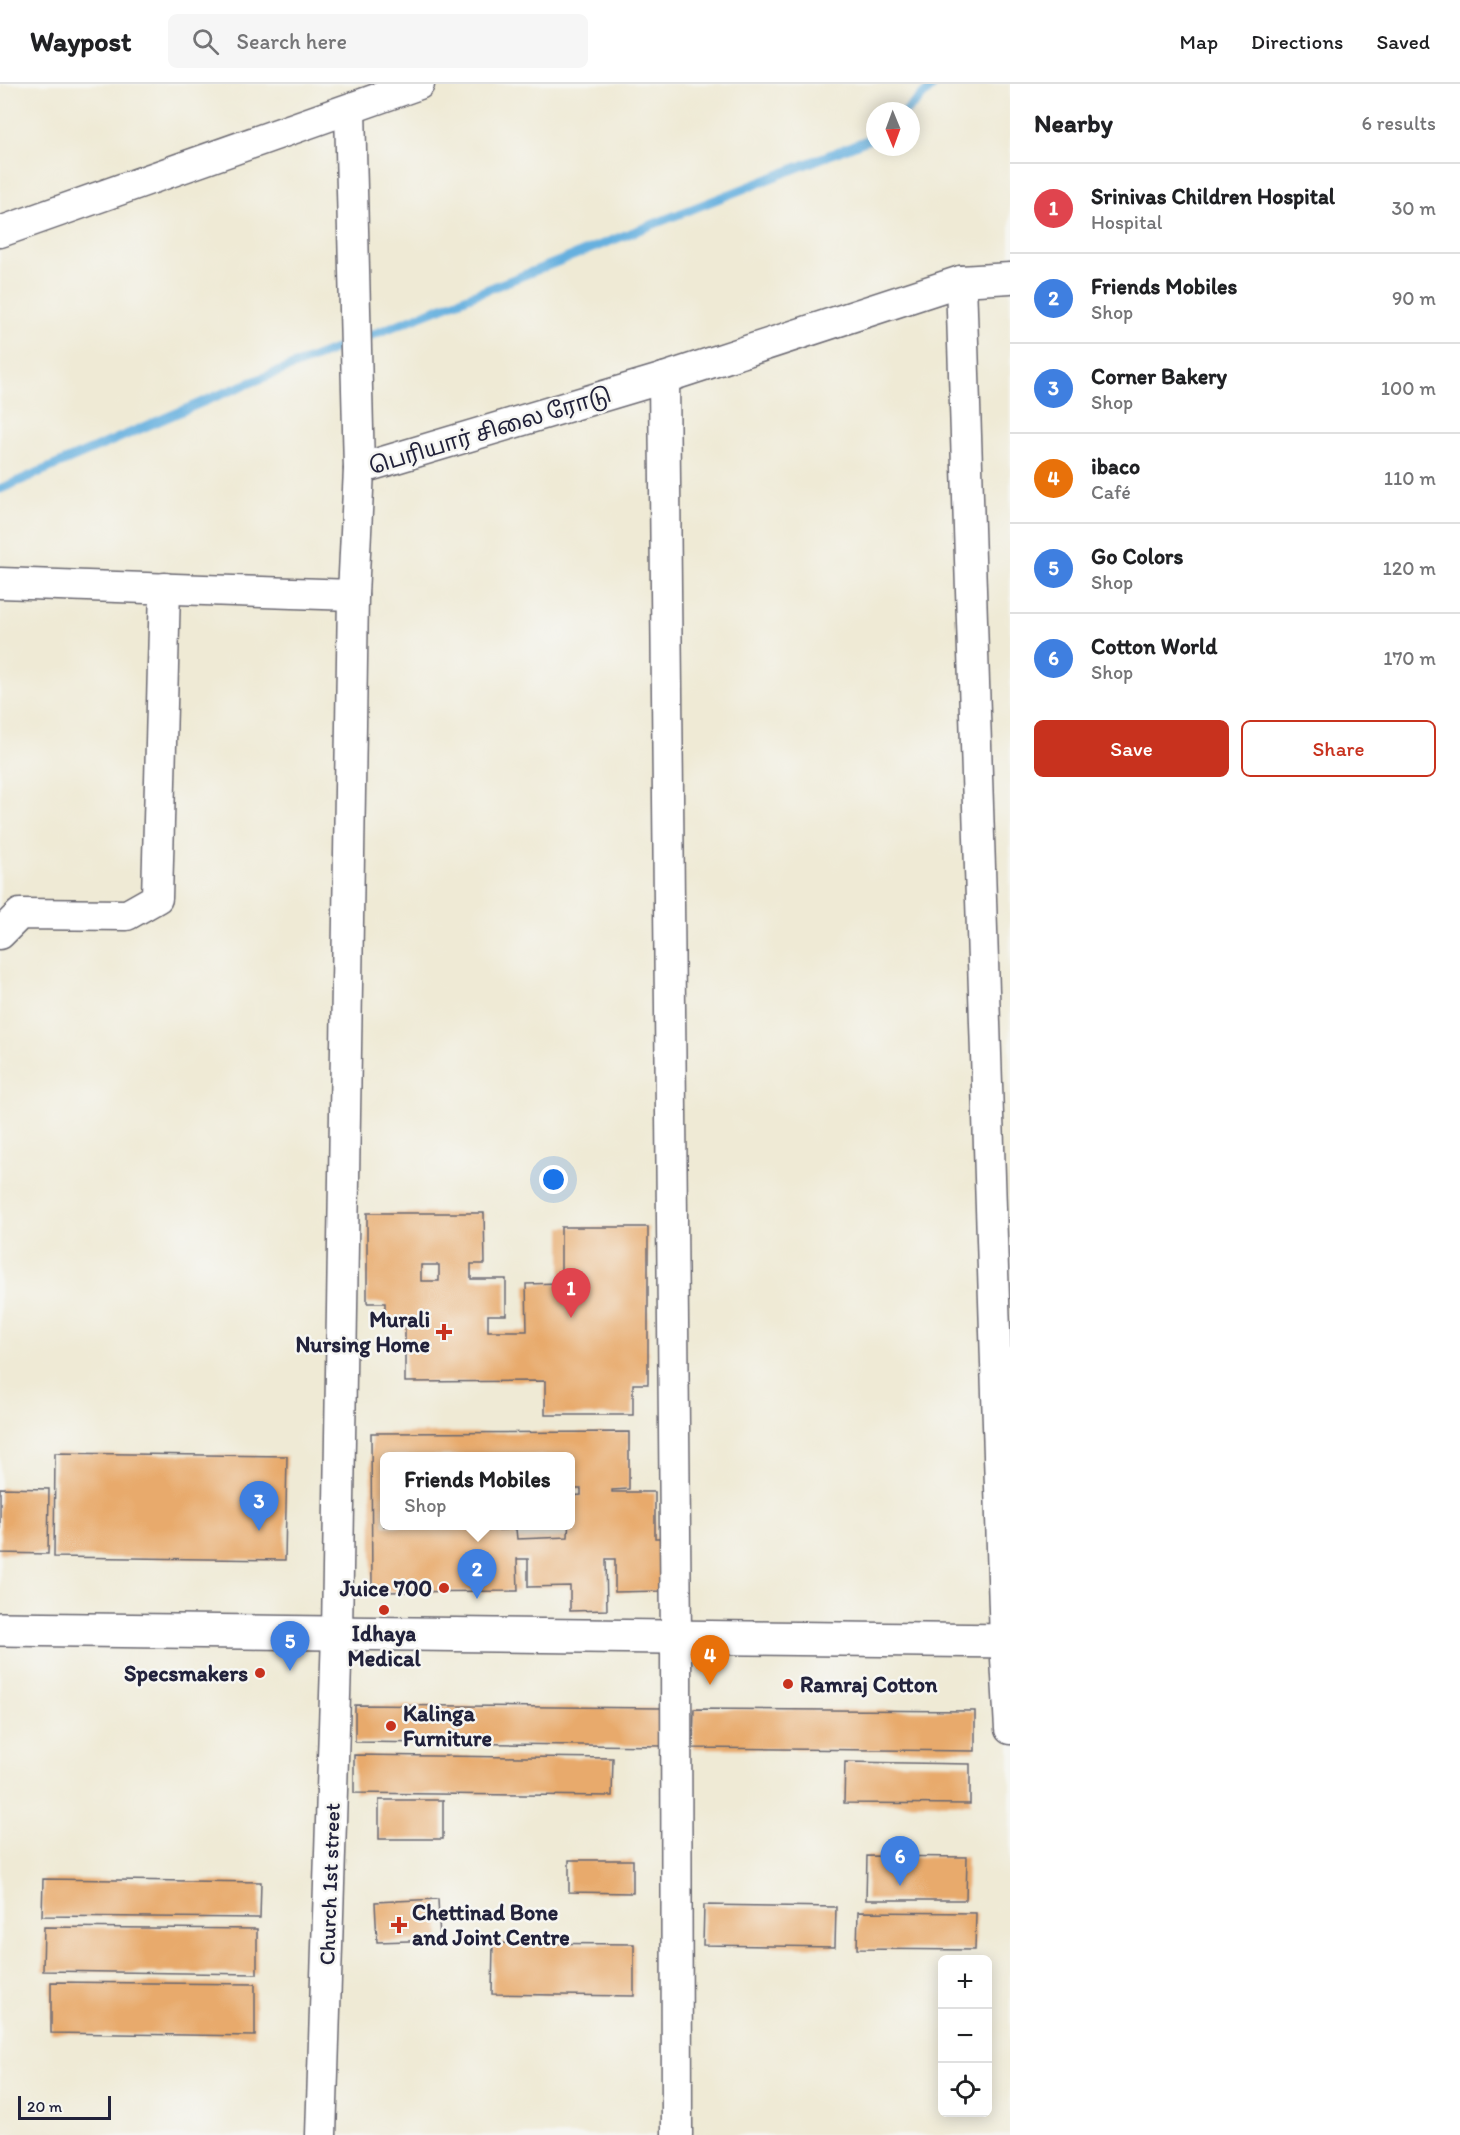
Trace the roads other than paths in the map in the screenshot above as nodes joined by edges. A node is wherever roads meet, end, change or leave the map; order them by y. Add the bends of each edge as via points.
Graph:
1 (419, 84) edge
2 (350, 110) junction
3 (0, 232) edge
4 (1010, 279) edge
5 (961, 281) junction
6 (664, 378) junction
7 (359, 470) junction
8 (0, 583) edge
9 (165, 588) junction
10 (353, 595) junction
11 (0, 934) edge
12 (0, 1629) edge
13 (337, 1633) junction
14 (676, 1637) junction
15 (1007, 1641) edge
16 (1010, 1729) edge
17 (321, 2135) edge
18 (677, 2135) edge

1 - 2 street
2 - 3 street
2 - 7 street
4 - 5 street, பெரியார் சிலை ரோடு
5 - 6 street, பெரியார் சிலை ரோடு
5 - 15 street
6 - 7 street, பெரியார் சிலை ரோடு
6 - 14 street
7 - 10 street, பெரியார் சிலை ரோடு
8 - 9 street
9 - 10 street
9 - 11 street via 157,898 127,915 20,914
10 - 13 street, பெரியார் சிலை ரோடு
12 - 13 main road
13 - 14 main road
13 - 17 street, Church 1st street
14 - 15 main road
14 - 18 street
15 - 16 street

